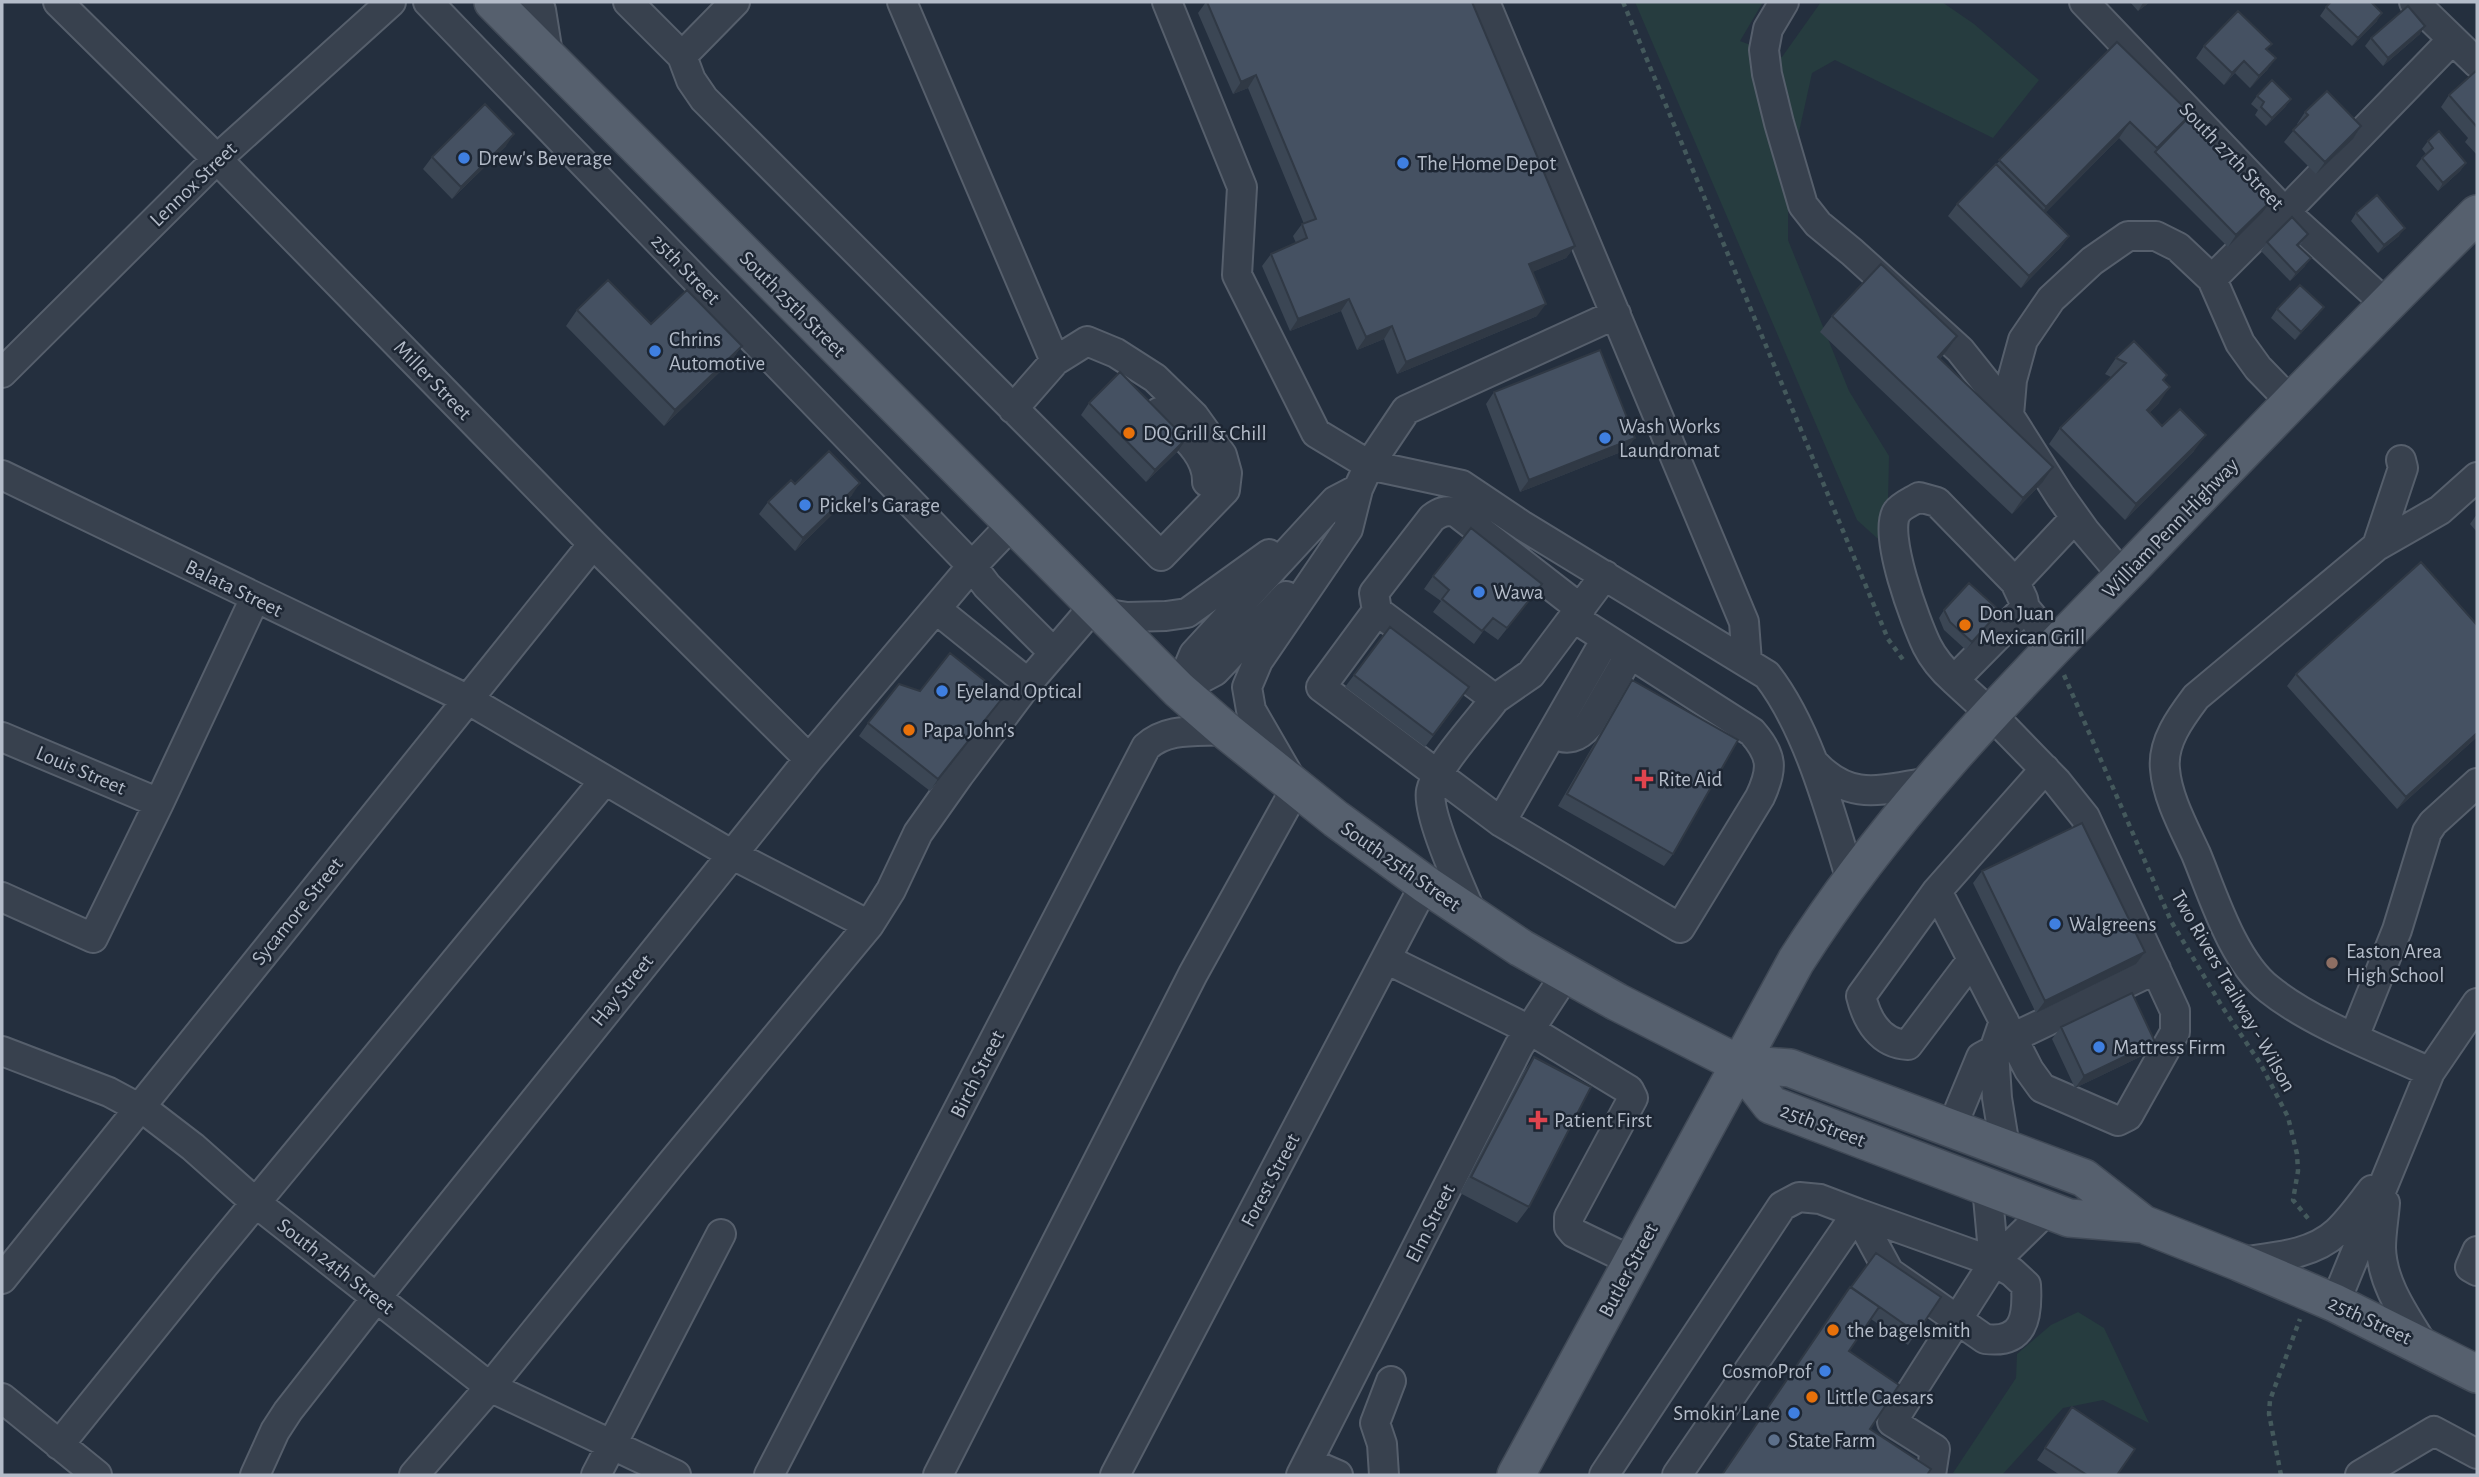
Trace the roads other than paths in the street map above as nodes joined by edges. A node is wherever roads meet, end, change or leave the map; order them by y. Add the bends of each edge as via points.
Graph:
1 (58, 2) edge
2 (391, 2) edge
3 (428, 2) edge
4 (493, 2) edge
5 (534, 2) edge
6 (628, 2) edge
7 (735, 2) edge
8 (902, 2) edge
9 (1167, 2) edge
10 (1485, 2) edge
11 (1784, 2) edge
12 (2084, 2) edge
13 (2414, 2) edge
14 (2452, 40) junction
15 (682, 56) junction
16 (549, 60) junction
17 (2477, 61) edge
18 (217, 159) junction
19 (2283, 211) junction
20 (2477, 214) edge
21 (2212, 279) junction
22 (2386, 304) junction
23 (1616, 314) junction
24 (1055, 361) junction
25 (2, 373) edge
26 (1154, 378) junction
27 (2291, 402) junction
28 (1013, 409) junction
29 (2009, 415) junction
30 (2402, 460) dead end
31 (2, 475) edge
32 (1364, 477) junction
33 (2477, 477) edge
34 (1327, 510) junction
35 (2076, 518) junction
36 (1013, 523) junction
37 (1348, 529) junction
38 (593, 544) junction
39 (2377, 546) junction
40 (1157, 552) junction
41 (972, 566) junction
42 (1605, 575) junction
43 (2123, 576) junction
44 (2015, 582) junction
45 (256, 598) junction
46 (2025, 608) junction
47 (936, 609) junction
48 (1098, 609) junction
49 (1377, 611) junction
50 (1577, 613) junction
51 (1606, 639) junction
52 (2052, 649) junction
53 (1054, 653) junction
54 (1630, 654) junction
55 (1747, 662) junction
56 (1954, 680) junction
57 (1028, 683) junction
58 (1179, 690) junction
59 (467, 699) junction
60 (1495, 699) junction
61 (1990, 713) junction
62 (1225, 730) junction
63 (1552, 734) junction
64 (2, 737) edge
65 (808, 759) junction
66 (1812, 761) junction
67 (2045, 769) junction
68 (1438, 773) junction
69 (605, 780) junction
70 (1930, 782) junction
71 (2477, 783) edge
72 (1296, 788) junction
73 (159, 803) junction
74 (1501, 822) junction
75 (731, 854) junction
76 (1851, 880) junction
77 (1425, 884) junction
78 (1937, 891) junction
79 (2, 897) edge
80 (1473, 917) junction
81 (869, 925) junction
82 (1386, 958) junction
83 (1972, 960) junction
84 (2156, 969) junction
85 (1566, 974) junction
86 (2477, 1003) edge
87 (1530, 1030) junction
88 (2003, 1036) junction
89 (2354, 1037) junction
90 (2, 1051) edge
91 (1739, 1064) junction
92 (2431, 1072) junction
93 (140, 1108) junction
94 (1952, 1127) junction
95 (2005, 1147) junction
96 (2387, 1172) junction
97 (1987, 1187) junction
98 (256, 1203) junction
99 (2047, 1210) junction
100 (1857, 1213) junction
101 (2143, 1224) junction
102 (721, 1234) dead end
103 (2477, 1251) edge
104 (1632, 1261) junction
105 (1994, 1262) junction
106 (2239, 1262) junction
107 (2477, 1271) edge
108 (2, 1279) edge
109 (377, 1297) junction
110 (2335, 1303) junction
111 (1956, 1320) junction
112 (2423, 1345) junction
113 (2477, 1374) edge
114 (1391, 1381) dead end
115 (490, 1387) junction
116 (2, 1398) edge
117 (612, 1444) junction
118 (59, 1445) junction
119 (2477, 1454) edge
120 (1305, 1469) edge
121 (97, 1475) edge
122 (255, 1475) edge
123 (414, 1475) edge
124 (596, 1475) edge
125 (676, 1475) edge
126 (769, 1475) edge
127 (938, 1475) edge
128 (1115, 1475) edge
129 (1338, 1475) edge
130 (1384, 1475) edge
131 (1516, 1475) edge
132 (1604, 1475) edge
133 (1677, 1475) edge
134 (1931, 1475) edge
135 (2360, 1475) edge

1 - 18 street, Miller Street
2 - 18 street, Lennox Street
3 - 41 street, 25th Street
4 - 16 main road, South 25th Street
5 - 16 street via 541,10
6 - 15 street
7 - 15 street
8 - 24 street
9 - 32 street via 1242,187 1237,275 1316,433
10 - 23 street
11 - 29 street via 1768,29 1767,74 1803,205 1818,224 1960,350
12 - 19 street, South 27th Street
13 - 14 street
14 - 17 street
14 - 19 street
15 - 28 street via 705,99
16 - 36 main road, South 25th Street
18 - 25 street, Lennox Street
18 - 38 street, Miller Street
19 - 21 street
19 - 22 street, South 27th Street
20 - 22 main road, William Penn Highway
21 - 27 street via 2240,342
21 - 29 street via 2178,247 2156,236 2128,236 2051,299 2023,340
22 - 27 main road, William Penn Highway
23 - 32 street via 1406,410
23 - 55 street via 1744,622
24 - 26 street via 1087,341 1116,353
24 - 28 street
26 - 40 street via 1146,386 1144,398 1193,447 1207,471 1199,504
26 - 40 street via 1194,416 1218,449 1227,473 1225,489
27 - 43 main road, William Penn Highway
28 - 40 street
29 - 35 street
30 - 39 street
31 - 45 street, Balata Street
32 - 34 street
32 - 37 street
32 - 42 street via 1462,485
33 - 39 street via 2440,510
34 - 48 street via 1187,613 1127,617
34 - 58 street via 1194,654
35 - 43 street
35 - 44 street
36 - 41 street, Hay Street
36 - 48 main road, South 25th Street
37 - 58 street via 1215,671
37 - 72 street via 1258,661 1247,687 1251,710
38 - 59 street, Sycamore Street
38 - 65 street, Miller Street
39 - 89 street via 2196,697 2180,718 2164,768 2193,849 2232,938 2252,971 2291,1005
41 - 47 street, Hay Street
41 - 53 street, 25th Street
42 - 50 street
42 - 55 street
43 - 52 main road, William Penn Highway
44 - 46 street
44 - 56 street via 1937,502 1919,497 1896,512 1891,532 1897,562 1927,647
45 - 59 street, Balata Street
45 - 73 street
46 - 52 street
46 - 56 street
47 - 57 street
47 - 65 street, Hay Street
48 - 53 street
48 - 58 main road, South 25th Street
49 - 50 street via 1374,593 1432,519 1448,510
49 - 60 street
49 - 68 street via 1321,687
50 - 51 street
50 - 60 street via 1531,674
51 - 54 street
51 - 63 street
52 - 61 main road, William Penn Highway
53 - 57 street
54 - 63 street via 1590,725 1571,738
54 - 74 street via 1752,732 1770,761 1760,797 1680,928
55 - 66 street via 1779,691
56 - 61 street
57 - 81 street via 918,833
58 - 62 main road, South 25th Street
59 - 69 street, Balata Street
59 - 93 street, Sycamore Street
60 - 68 street
61 - 67 street
61 - 70 main road, William Penn Highway
62 - 72 main road, South 25th Street
62 - 126 street, Birch Street via 1168,733 1146,747
63 - 74 street
64 - 73 street, Louis Street
65 - 75 street, Hay Street
66 - 70 street via 1833,781 1850,789
66 - 76 street
67 - 78 street
67 - 84 street via 2085,817
68 - 74 street
68 - 80 street via 1431,788 1431,804
69 - 75 street, Balata Street
69 - 98 street
70 - 76 main road, William Penn Highway
71 - 89 street via 2427,832 2396,930
72 - 77 main road, South 25th Street
72 - 127 street via 1194,974
73 - 79 street via 93,938
75 - 81 street, Balata Street
75 - 109 street, Hay Street
76 - 91 main road, William Penn Highway via 1796,961
77 - 80 main road, South 25th Street
77 - 82 street, Forest Street
78 - 83 street
78 - 83 street via 1861,996 1871,1024 1895,1045 1908,1045
80 - 85 main road, South 25th Street
81 - 115 street
82 - 87 street
82 - 128 street, Forest Street
83 - 88 street
84 - 88 street
84 - 88 street via 2175,1011 2175,1032 2128,1116 2118,1121 2042,1088
85 - 87 street, Elm Street
85 - 91 main road, South 25th Street
86 - 92 street
87 - 104 street via 1629,1090 1633,1098 1569,1217 1574,1233
87 - 120 street, Elm Street
88 - 94 street via 1981,1057
88 - 95 street via 1997,1098
89 - 92 street
90 - 93 street, South 24th Street
91 - 94 main road, 25th Street via 1790,1068
91 - 97 main road, 25th Street via 1772,1105
91 - 104 main road, Butler Street
92 - 96 street
93 - 98 street, South 24th Street
93 - 108 street, Sycamore Street
94 - 95 main road, 25th Street
95 - 101 main road, 25th Street via 2084,1178
96 - 106 street via 2336,1233 2323,1242 2299,1252
96 - 110 street
96 - 112 street via 2383,1262 2397,1302
97 - 99 main road, 25th Street
97 - 105 street
98 - 109 street, South 24th Street
98 - 118 street
99 - 101 main road, 25th Street via 2069,1218
99 - 105 street
100 - 105 street
100 - 111 street via 1889,1272
100 - 132 street via 1810,1198 1799,1197 1782,1206
100 - 133 street
101 - 106 main road, 25th Street
102 - 117 street
103 - 107 street via 2470,1267
104 - 131 main road, Butler Street
105 - 111 street
105 - 111 street via 2026,1285 2025,1319 2017,1332 2000,1341 1985,1339
106 - 110 main road, 25th Street
109 - 115 street, South 24th Street
109 - 122 street, Hay Street via 288,1411
110 - 112 main road, 25th Street
111 - 134 street via 1892,1422 1935,1449
112 - 113 main road, 25th Street
114 - 130 street via 1375,1423
115 - 117 street, South 24th Street
115 - 123 street
116 - 118 street
117 - 124 street
117 - 125 street, South 24th Street
118 - 121 street
119 - 135 street via 2434,1431
120 - 129 street

